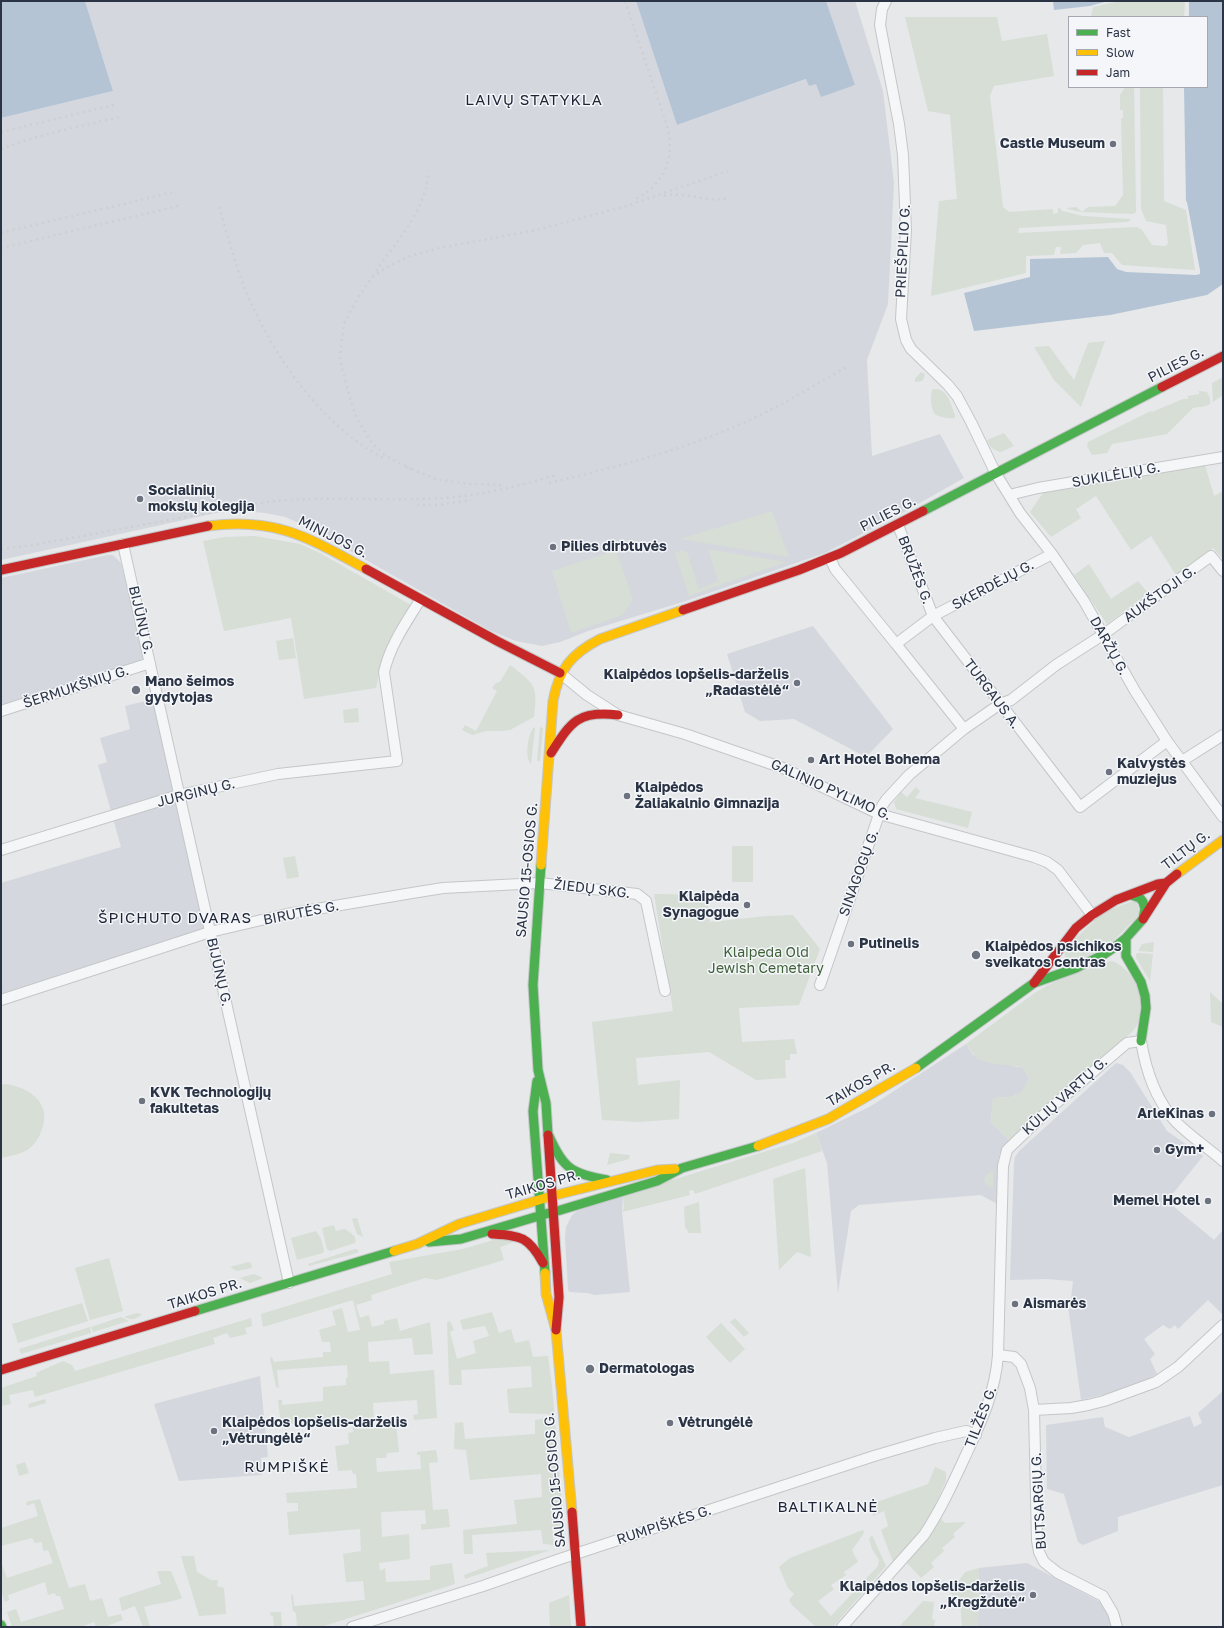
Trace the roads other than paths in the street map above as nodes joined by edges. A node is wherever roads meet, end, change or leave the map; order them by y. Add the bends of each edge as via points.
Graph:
1 (886, 1) edge
2 (1223, 356) edge
3 (1223, 457) edge
4 (996, 474) junction
5 (1010, 496) junction
6 (898, 525) junction
7 (123, 544) junction
8 (1052, 554) junction
9 (830, 558) junction
10 (1, 570) edge
11 (1223, 571) edge
12 (420, 600) junction
13 (933, 616) junction
14 (1104, 634) junction
15 (896, 644) junction
16 (150, 663) junction
17 (560, 673) junction
18 (1011, 700) joint
19 (1000, 704) junction
20 (1, 711) edge
21 (618, 715) junction
22 (964, 729) junction
23 (1223, 735) edge
24 (1167, 741) junction
25 (550, 754) junction
26 (1182, 760) junction
27 (179, 795) junction
28 (879, 814) junction
29 (1223, 817) edge
30 (1223, 840) edge
31 (1, 850) edge
32 (540, 883) junction
33 (1166, 883) junction
34 (1131, 895) junction
35 (1092, 915) junction
36 (1143, 919) junction
37 (210, 932) junction
38 (1126, 938) junction
39 (1061, 948) junction
40 (1103, 955) junction
41 (1076, 968) junction
42 (1134, 970) junction
43 (1034, 983) junction
44 (820, 985) dead end
45 (665, 991) dead end
46 (1, 1000) edge
47 (1142, 1042) junction
48 (538, 1070) junction
49 (548, 1132) junction
50 (1223, 1161) edge
51 (1003, 1166) joint
52 (682, 1168) junction
53 (610, 1181) junction
54 (552, 1196) junction
55 (539, 1200) junction
56 (554, 1212) junction
57 (540, 1215) junction
58 (481, 1233) junction
59 (417, 1244) junction
60 (544, 1266) junction
61 (289, 1283) junction
62 (1223, 1325) edge
63 (556, 1330) junction
64 (998, 1355) junction
65 (1, 1370) edge
66 (1034, 1410) junction
67 (976, 1435) junction
68 (575, 1554) junction
69 (366, 1625) edge
70 (352, 1627) edge
71 (581, 1627) edge
72 (842, 1627) edge
73 (1117, 1627) edge

1 - 4 street, PRIEŠPILIO G. via 880,16 880,29 899,124 906,198 901,307 903,331 911,349 957,396
2 - 4 main road, PILIES G.
3 - 5 street, SUKILĖLIŲ G. via 1038,488
4 - 5 street, DARŽŲ G.
4 - 6 main road, PILIES G.
5 - 8 street, DARŽŲ G.
6 - 9 main road, PILIES G.
6 - 13 street, BRUŽĖS G.
7 - 10 main road, MINIJOS G.
7 - 12 main road, MINIJOS G. via 225,523 268,525 313,540
7 - 16 street, BIJŪNŲ G.
8 - 13 street, SKERDĖJŲ G.
8 - 14 street, DARŽŲ G.
9 - 15 street via 835,569
9 - 17 main road, PILIES G. via 596,641 577,652
11 - 14 street, AUKŠTOJI G. via 1211,556
12 - 17 main road, MINIJOS G.
12 - 27 street, JURGINŲ G. via 391,649 384,672 397,761 278,774
13 - 15 street
13 - 19 street, TURGAUS A.
14 - 18 street, AUKŠTOJI G. via 1056,665
14 - 24 street, DARŽŲ G. via 1135,691
15 - 22 street
16 - 20 street, ŠERMUKŠNIŲ G.
16 - 27 street, BIJŪNŲ G.
17 - 21 street, GALINIO PYLIMO G.
17 - 25 main road, SAUSIO 15-OSIOS G. via 553,701
18 - 19 street, SINAGOGŲ G.
19 - 22 street, SINAGOGŲ G.
19 - 24 street, TURGAUS A. via 1080,807
21 - 25 main road via 595,713 584,716 569,727
21 - 28 street, GALINIO PYLIMO G. via 685,734 784,768
22 - 28 street, SINAGOGŲ G. via 909,775 886,800
23 - 26 street
24 - 26 street, DARŽŲ G.
25 - 32 main road, SAUSIO 15-OSIOS G.
26 - 29 street, DARŽŲ G.
27 - 31 street, JURGINŲ G.
27 - 37 street, BIJŪNŲ G.
28 - 35 street, GALINIO PYLIMO G. via 1047,862 1058,870
28 - 44 street, SINAGOGŲ G.
30 - 33 main road, TILTŲ G.
32 - 37 street, BIRUTĖS G. via 443,888 287,914
32 - 45 street, ŽIEDŲ SKG. via 637,894 646,901
32 - 48 main road, SAUSIO 15-OSIOS G. via 533,985
33 - 34 main road, TILTŲ G.
33 - 36 main road, TILTŲ G.
34 - 35 main road, TILTŲ G. via 1104,906
34 - 36 main road via 1144,902
35 - 39 main road, TAIKOS PR. via 1076,928
36 - 38 main road, TILTŲ G.
37 - 46 street, BIRUTĖS G.
37 - 61 street, BIJŪNŲ G.
38 - 40 main road, TILTŲ G.
38 - 42 main road via 1126,956
39 - 41 main road via 1062,963
39 - 43 main road, TAIKOS PR.
40 - 41 main road, TAIKOS PR.
40 - 42 main road via 1121,960
41 - 43 main road, TAIKOS PR.
42 - 47 main road via 1145,996
43 - 52 main road, TAIKOS PR. via 931,1058 828,1119 750,1149
47 - 50 street via 1149,1076 1161,1103 1177,1122
47 - 51 street, KŪLIŲ VARTŲ G. via 1127,1043 1054,1105 1007,1150
48 - 49 main road, SAUSIO 15-OSIOS G. via 546,1103
48 - 55 main road, SAUSIO 15-OSIOS G. via 533,1112
49 - 53 main road via 555,1151 568,1169
49 - 54 main road, SAUSIO 15-OSIOS G.
51 - 64 street, TILŽĖS G.
52 - 53 main road, TAIKOS PR. via 657,1170
52 - 56 main road, TAIKOS PR. via 657,1180
53 - 54 main road, TAIKOS PR.
54 - 55 main road, TAIKOS PR.
54 - 56 main road, SAUSIO 15-OSIOS G.
55 - 57 main road, SAUSIO 15-OSIOS G.
55 - 59 main road, TAIKOS PR. via 459,1224
56 - 57 main road, TAIKOS PR.
56 - 63 main road, SAUSIO 15-OSIOS G. via 560,1297
57 - 58 main road, TAIKOS PR.
57 - 60 main road, SAUSIO 15-OSIOS G.
58 - 59 main road, TAIKOS PR. via 461,1239
58 - 60 main road via 517,1236 534,1247
59 - 61 main road, TAIKOS PR.
60 - 63 main road, SAUSIO 15-OSIOS G. via 546,1294
61 - 65 main road, TAIKOS PR.
62 - 66 street via 1178,1367 1156,1382 1088,1405
63 - 68 main road, SAUSIO 15-OSIOS G.
64 - 66 street, BUTSARGIŲ G. via 1014,1358 1021,1364 1030,1388
64 - 67 street, TILŽĖS G. via 992,1395
66 - 73 street, BUTSARGIŲ G. via 1039,1552 1044,1562 1058,1573 1103,1596 1113,1613
67 - 68 street, RUMPIŠKĖS G. via 966,1431 874,1456
67 - 72 street, TILŽĖS G. via 924,1535
68 - 69 street, RUMPIŠKĖS G.
68 - 71 main road, SAUSIO 15-OSIOS G.
69 - 70 street, RUMPIŠKĖS G.

